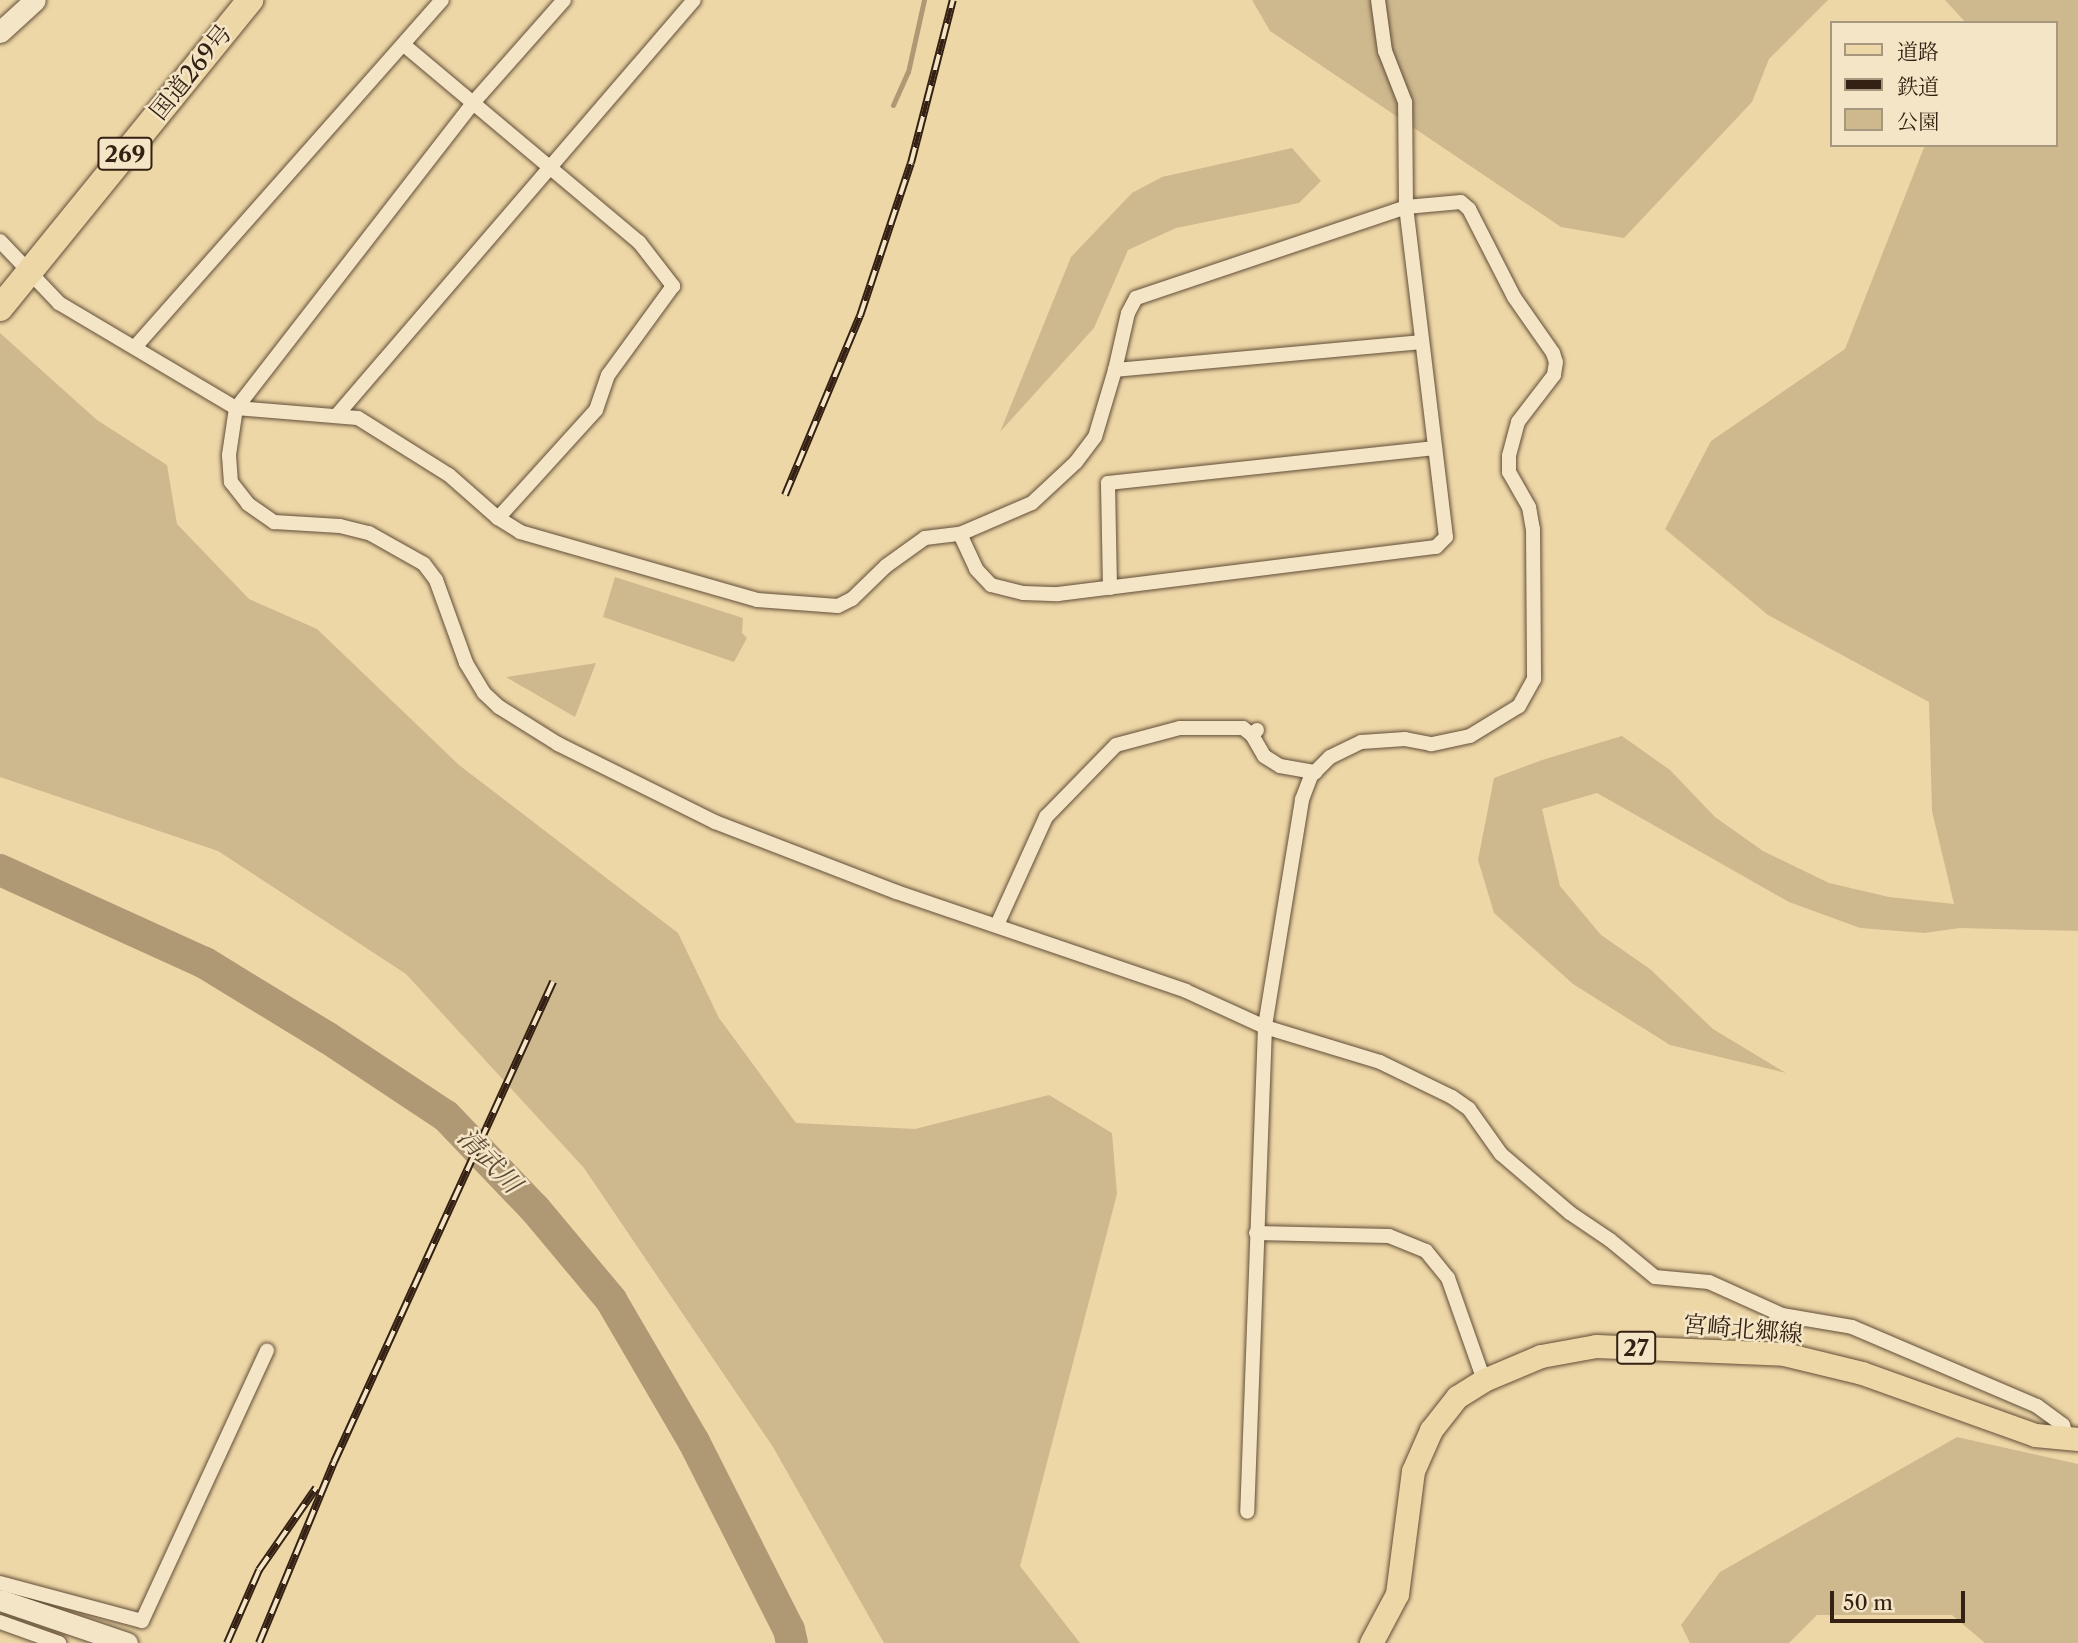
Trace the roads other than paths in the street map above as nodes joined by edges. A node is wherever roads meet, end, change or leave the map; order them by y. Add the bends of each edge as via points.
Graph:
1 (35, 0) edge
2 (250, 0) edge
3 (442, 0) edge
4 (564, 0) edge
5 (694, 0) edge
6 (1378, 0) edge
7 (0, 32) edge
8 (404, 45) junction
9 (473, 103) junction
10 (552, 168) junction
11 (1406, 207) junction
12 (0, 241) edge
13 (30, 270) junction
14 (0, 308) edge
15 (1421, 342) junction
16 (135, 347) junction
17 (1115, 370) junction
18 (236, 408) junction
19 (337, 415) junction
20 (1435, 448) junction
21 (498, 518) junction
22 (960, 534) junction
23 (1110, 588) junction
24 (1315, 772) junction
25 (997, 925) junction
26 (1265, 1027) junction
27 (1256, 1233) junction
28 (268, 1351) dead end
29 (1485, 1380) junction
30 (2072, 1439) edge
31 (1247, 1512) dead end
32 (0, 1583) edge
33 (0, 1600) edge
34 (0, 1622) edge
35 (59, 1643) edge
36 (127, 1643) edge
37 (1371, 1643) edge

1 - 7 main road
2 - 13 highway, 国道269号 / 269
3 - 8 street
4 - 9 street
5 - 10 street
6 - 11 street via 1385,51 1405,102
8 - 9 street
8 - 16 street
9 - 10 street
9 - 18 street
10 - 19 street
10 - 21 street via 639,242 673,285 608,375 596,410
11 - 15 street
11 - 17 street via 1136,298
11 - 24 street via 1461,202 1469,209 1514,298 1556,362 1555,375 1518,422 1509,456 1509,472 1529,507 1533,529 1534,679 1519,706 1471,736 1430,744 1405,739 1361,742 1330,757
12 - 13 street
13 - 14 highway, 国道269号 / 269
13 - 16 street via 59,303
15 - 17 street
15 - 20 street
16 - 18 street
17 - 22 street via 1095,437 1076,462 1032,503
18 - 19 street
18 - 25 street via 229,468 237,493 274,522 354,528 385,540 424,564 442,593 466,663 499,708 558,744 715,822 896,892
19 - 21 street via 358,418 402,444 449,475
20 - 23 street via 1446,537 1436,547
20 - 23 street via 1108,483
21 - 22 street via 520,531 757,600 838,606 925,538
22 - 23 street via 976,569 990,586 1058,594
24 - 25 street via 1280,766 1264,756 1255,732 1243,728 1180,728 1116,745 1046,817
24 - 26 street via 1302,800
25 - 26 street via 1186,991
26 - 27 street
26 - 30 street via 1380,1062 1452,1097 1469,1109 1501,1154 1655,1277 1709,1282 1782,1315 1852,1327 2037,1406 2063,1425
27 - 29 street via 1389,1236 1426,1251 1448,1278
27 - 31 street
28 - 32 street via 142,1621
29 - 30 main road, 宮崎北郷線 / 27 via 1542,1356 1597,1346 1784,1354 1862,1373 2035,1435
29 - 37 main road, 宮崎北郷線 / 27 via 1457,1398 1431,1430 1413,1471 1397,1594
33 - 36 main road
34 - 35 street

